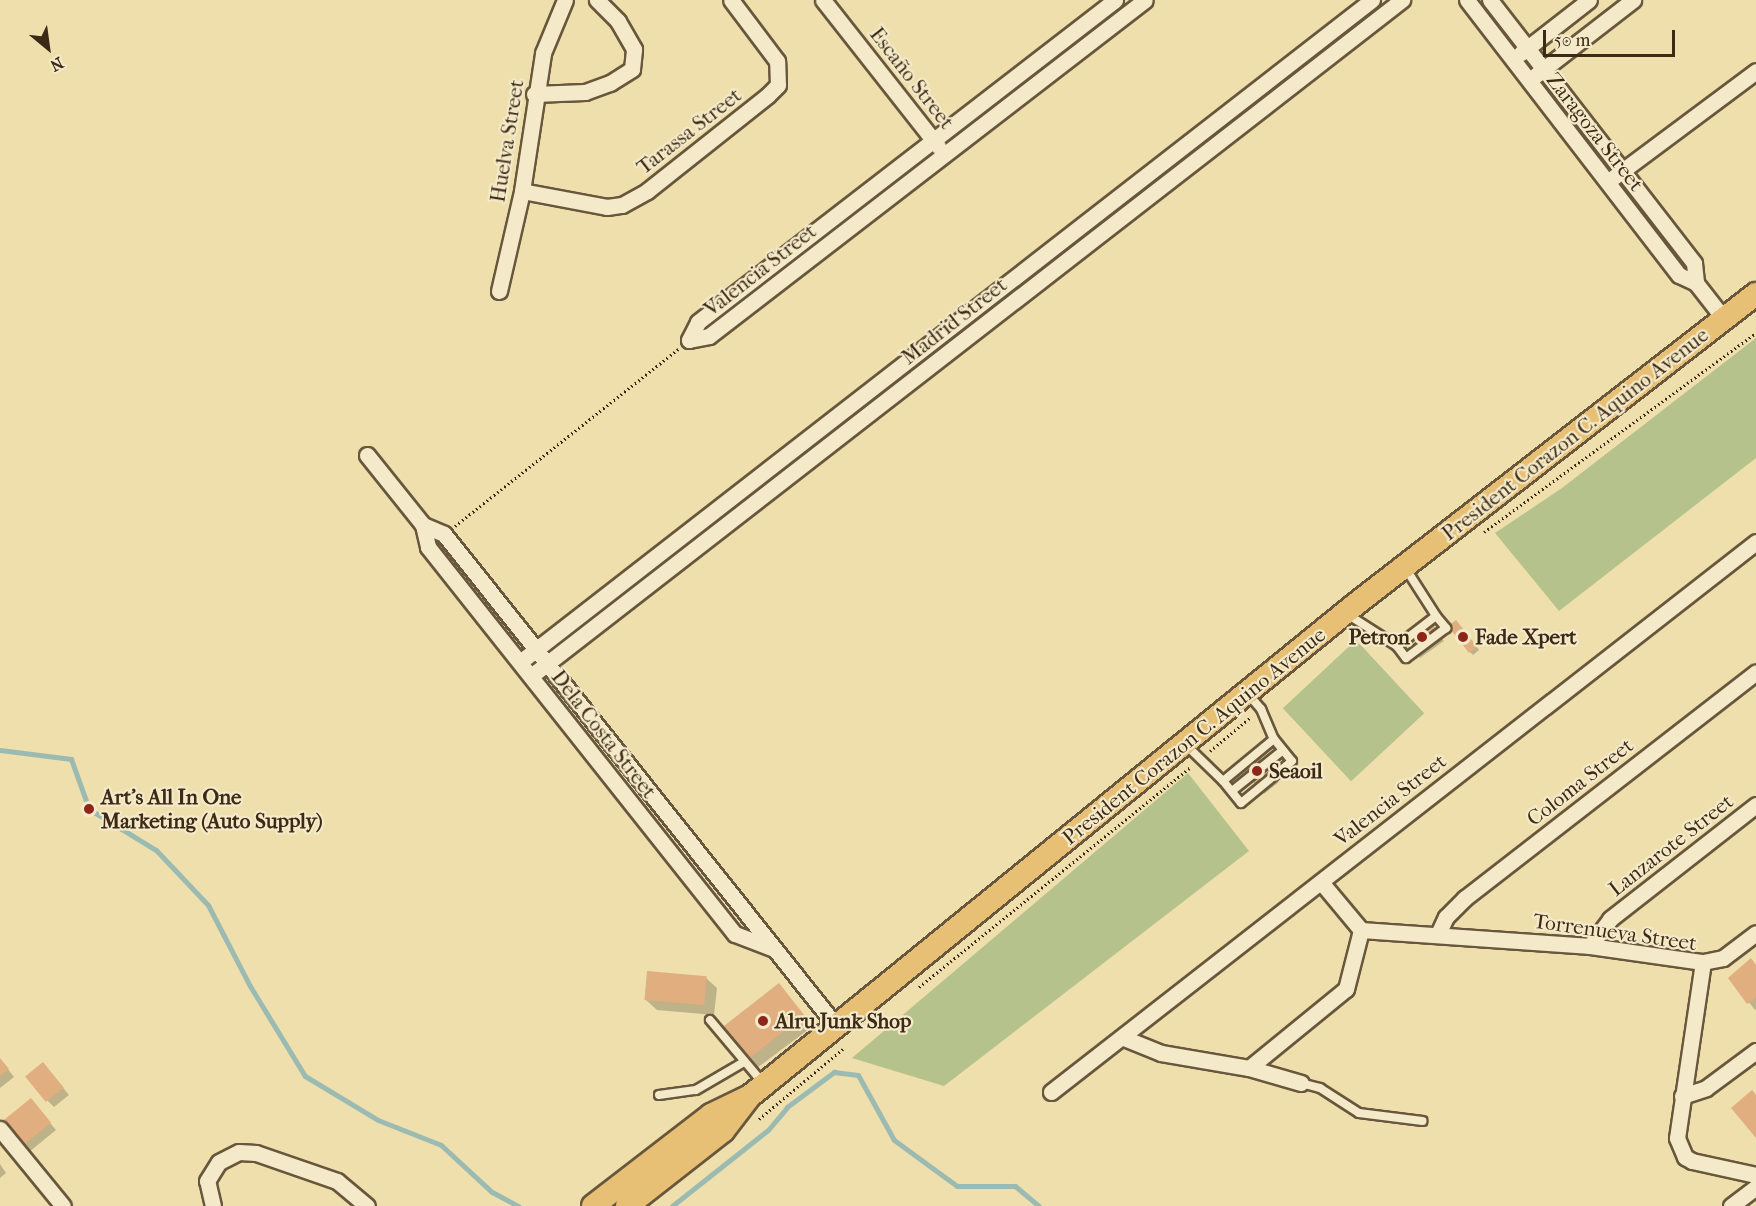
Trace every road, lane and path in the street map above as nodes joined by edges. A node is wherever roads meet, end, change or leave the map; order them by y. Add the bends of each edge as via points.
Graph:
1 (565, 0) edge
2 (597, 0) edge
3 (731, 0) edge
4 (823, 0) edge
5 (1115, 0) edge
6 (1145, 0) edge
7 (1372, 0) edge
8 (1402, 0) edge
9 (1467, 0) edge
10 (1490, 0) edge
11 (1590, 0) edge
12 (1633, 0) edge
13 (1527, 48) junction
14 (1512, 59) junction
15 (1544, 69) junction
16 (1756, 70) edge
17 (1529, 81) junction
18 (534, 94) junction
19 (934, 140) junction
20 (945, 154) junction
21 (1622, 171) junction
22 (1607, 182) junction
23 (522, 192) junction
24 (1696, 283) junction
25 (500, 291) dead end
26 (1756, 294) edge
27 (1724, 319) junction
28 (1756, 333) edge
29 (689, 340) junction
30 (367, 455) dead end
31 (423, 525) junction
32 (444, 534) junction
33 (1480, 535) dead end
34 (1756, 542) edge
35 (1404, 565) junction
36 (1345, 613) junction
37 (1436, 616) junction
38 (1397, 646) junction
39 (537, 648) junction
40 (520, 662) junction
41 (548, 663) junction
42 (1756, 672) edge
43 (531, 676) junction
44 (1254, 701) junction
45 (1274, 739) junction
46 (1283, 750) junction
47 (1192, 752) junction
48 (1223, 781) junction
49 (1232, 791) junction
50 (1756, 805) edge
51 (1321, 882) junction
52 (1361, 930) junction
53 (1756, 933) edge
54 (1438, 934) junction
55 (1590, 946) junction
56 (772, 948) junction
57 (1703, 962) junction
58 (910, 994) dead end
59 (710, 1020) dead end
60 (840, 1036) junction
61 (1124, 1038) junction
62 (1756, 1051) edge
63 (744, 1062) junction
64 (1249, 1068) junction
65 (1301, 1083) joint
66 (757, 1090) junction
67 (1051, 1092) dead end
68 (660, 1095) dead end
69 (1682, 1096) junction
70 (1422, 1121) dead end
71 (717, 1123) junction
72 (751, 1125) dead end
73 (0, 1129) edge
74 (1756, 1175) edge
75 (1756, 1186) edge
76 (63, 1206) edge
77 (213, 1206) edge
78 (367, 1206) edge
79 (593, 1206) edge
80 (627, 1206) edge
81 (1731, 1206) edge

1 - 18 street, Huelva Street via 543,53
2 - 18 street via 618,21 634,49 632,69 585,92
3 - 23 street, Tarassa Street via 777,61 778,85 768,95 647,191 622,205 607,207
4 - 19 street, Escaño Street
5 - 19 street, Valencia Street
6 - 20 street, Valencia Street
7 - 39 street, Madrid Street
8 - 41 street, Madrid Street
9 - 14 street, Zaragoza Street
10 - 13 street, Zaragoza Street
11 - 13 street
12 - 15 street
13 - 14 street
13 - 15 street, Zaragoza Street
14 - 17 street, Zaragoza Street
15 - 17 street
15 - 21 street, Zaragoza Street
16 - 21 street
17 - 22 street, Zaragoza Street
18 - 23 street, Huelva Street
19 - 20 street, Escaño Street
19 - 29 street, Valencia Street via 698,322
20 - 29 street, Valencia Street via 709,336
21 - 22 street
21 - 24 street, Zaragoza Street via 1694,263
22 - 24 street, Zaragoza Street via 1679,274
23 - 25 street, Huelva Street
24 - 27 street, Zaragoza Street
26 - 27 main road, President Corazon C. Aquino Avenue
27 - 35 main road, President Corazon C. Aquino Avenue
28 - 33 path
29 - 32 path
30 - 31 street, Dela Costa Street
31 - 32 street, Dela Costa Street
31 - 40 street, Dela Costa Street via 428,548
32 - 39 street, Dela Costa Street
34 - 51 street, Valencia Street
35 - 36 main road, President Corazon C. Aquino Avenue
35 - 37 lane
36 - 38 lane
36 - 44 main road, President Corazon C. Aquino Avenue
37 - 38 lane
37 - 38 lane via 1446,628 1406,658
39 - 40 street, Madrid Street
39 - 41 street, Dela Costa Street
40 - 43 street, Dela Costa Street
41 - 43 street, Madrid Street
41 - 56 street, Dela Costa Street
42 - 54 street, Coloma Street via 1465,898 1446,917
43 - 56 street, Dela Costa Street via 735,934
44 - 45 lane
44 - 47 main road, President Corazon C. Aquino Avenue
44 - 47 path
45 - 46 lane
45 - 48 lane
46 - 49 lane
46 - 49 lane via 1292,761 1241,803
47 - 48 lane
47 - 58 path
47 - 60 main road, President Corazon C. Aquino Avenue
48 - 49 lane
50 - 55 street, Lanzarote Street via 1610,919
51 - 52 street
51 - 61 street, Valencia Street
52 - 54 street, Torrenueva Street
52 - 64 street via 1346,989
53 - 57 street via 1723,958
54 - 55 street, Torrenueva Street
55 - 57 street, Torrenueva Street
56 - 60 street, Dela Costa Street
57 - 69 street, Torrenueva Street
59 - 63 lane
60 - 66 main road, President Corazon C. Aquino Avenue
60 - 72 path
61 - 64 street via 1161,1053
61 - 67 street, Valencia Street
62 - 69 street via 1706,1088
63 - 66 lane
63 - 68 lane via 696,1090
64 - 65 street
65 - 70 lane via 1320,1088 1359,1113
66 - 71 main road, President Corazon C. Aquino Avenue
69 - 74 street, Torrenueva Street via 1677,1138 1685,1157
71 - 79 main road, President Corazon C. Aquino Avenue
71 - 80 main road, President Corazon C. Aquino Avenue
73 - 76 street
75 - 81 street
77 - 78 street via 207,1180 219,1162 239,1152 256,1153 337,1180

